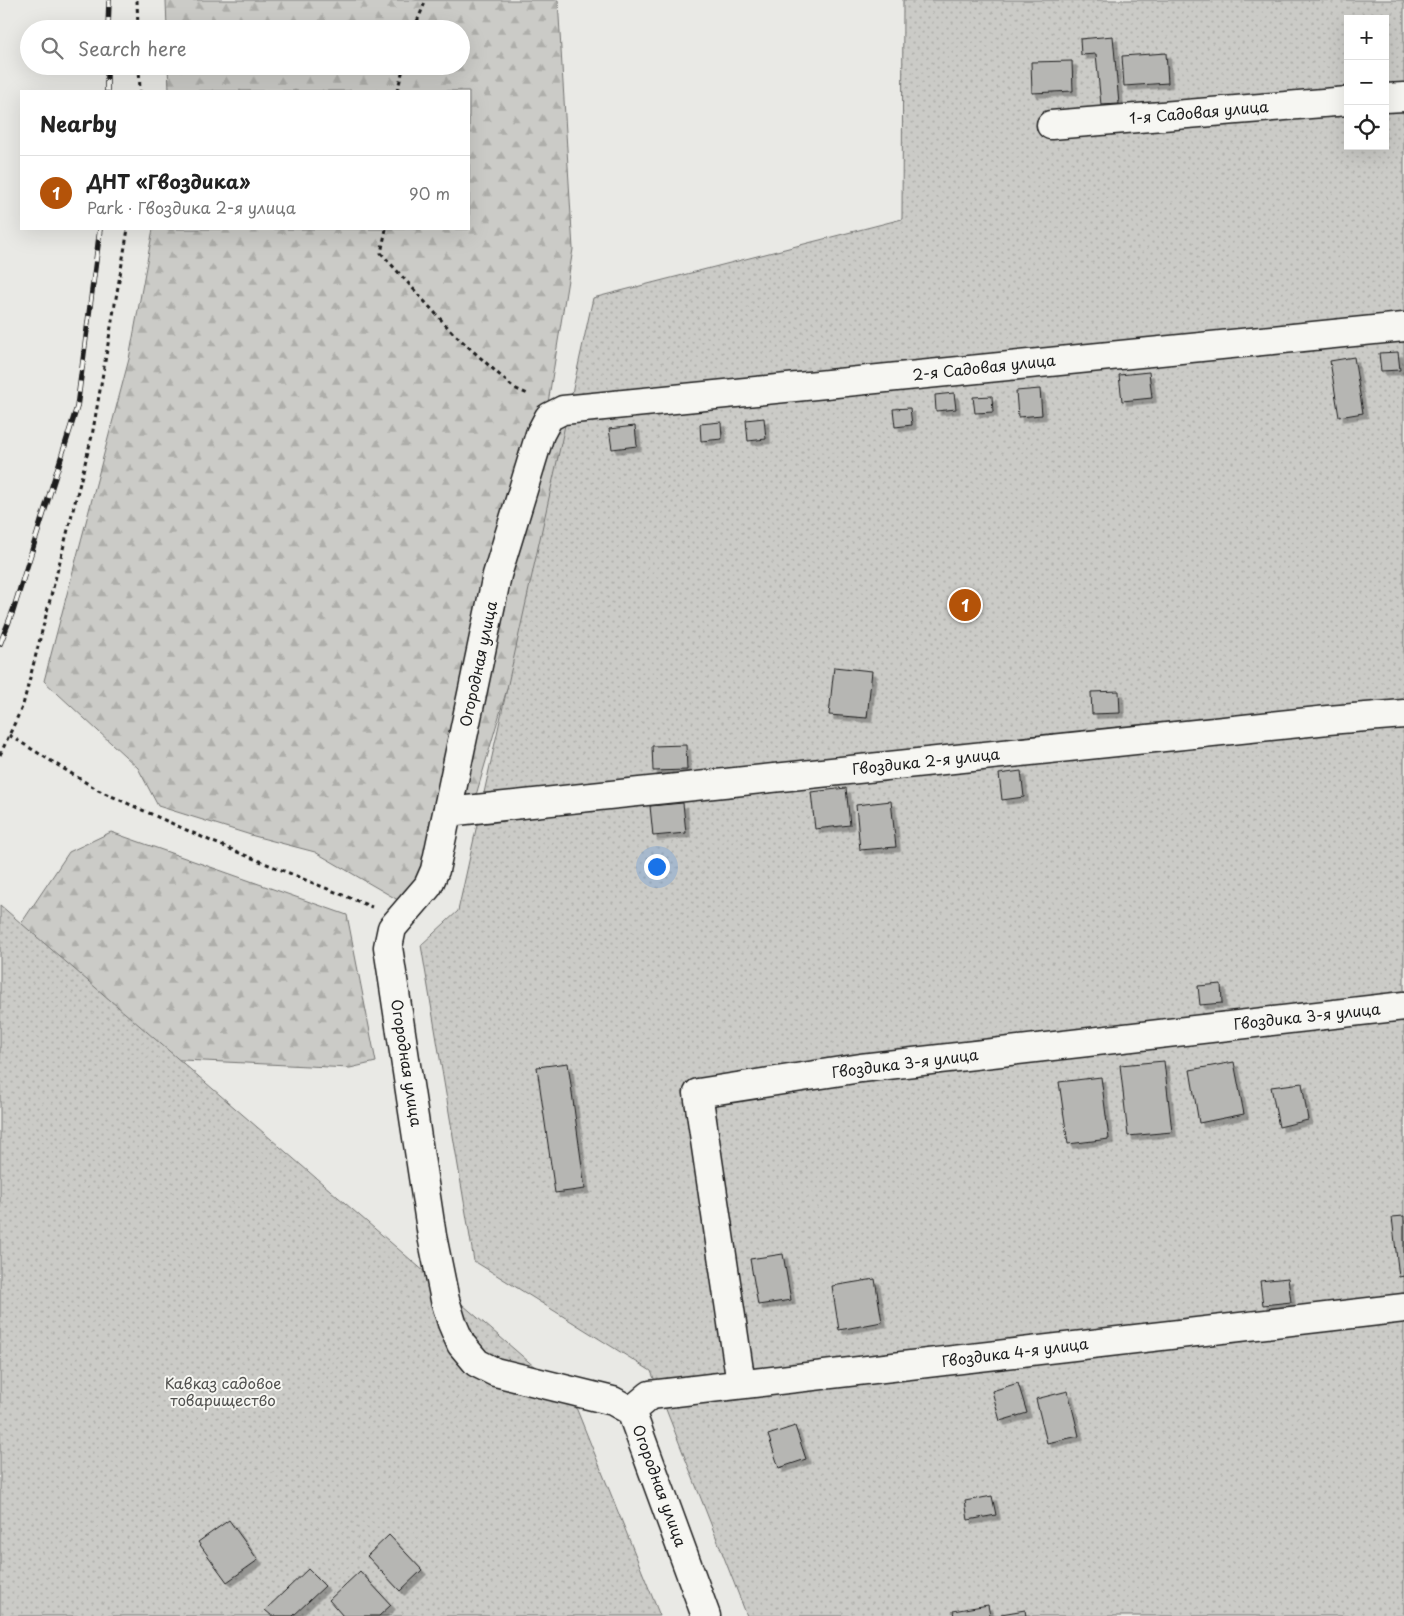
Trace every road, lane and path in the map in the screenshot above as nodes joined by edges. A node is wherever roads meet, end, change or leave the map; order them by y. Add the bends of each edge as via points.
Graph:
1 (137, 0) edge
2 (426, 0) edge
3 (138, 20) edge
4 (418, 20) edge
5 (139, 75) edge
6 (401, 75) edge
7 (140, 90) edge
8 (397, 90) edge
9 (1404, 97) edge
10 (1389, 98) edge
11 (1344, 101) edge
12 (1050, 125) dead end
13 (128, 230) edge
14 (386, 230) edge
15 (1404, 327) edge
16 (563, 410) junction
17 (1404, 714) edge
18 (9, 736) junction
19 (0, 755) edge
20 (448, 812) junction
21 (400, 918) junction
22 (1404, 1006) edge
23 (1404, 1308) edge
24 (741, 1384) junction
25 (631, 1411) junction
26 (706, 1616) edge

1 - 3 path
2 - 4 path
5 - 7 path
6 - 8 path
9 - 10 street
11 - 12 street, 1-я Садовая улица
13 - 18 path via 92,436 22,705
14 - 16 path via 381,253 453,333 514,388
15 - 16 street, 2-я Садовая улица
16 - 20 street, Огородная улица via 549,417 540,434 497,575
17 - 20 street, Гвоздика 2-я улица
18 - 19 path
18 - 21 path via 98,790 213,842
20 - 21 street, Огородная улица via 435,870 428,886
21 - 25 street, Огородная улица via 392,928 388,947 432,1236 445,1300 461,1344 476,1363 496,1372 613,1402
22 - 24 street, Гвоздика 3-я улица via 861,1068 698,1093
23 - 24 street, Гвоздика 4-я улица
24 - 25 street, Гвоздика 4-я улица via 650,1395
25 - 26 street, Огородная улица

